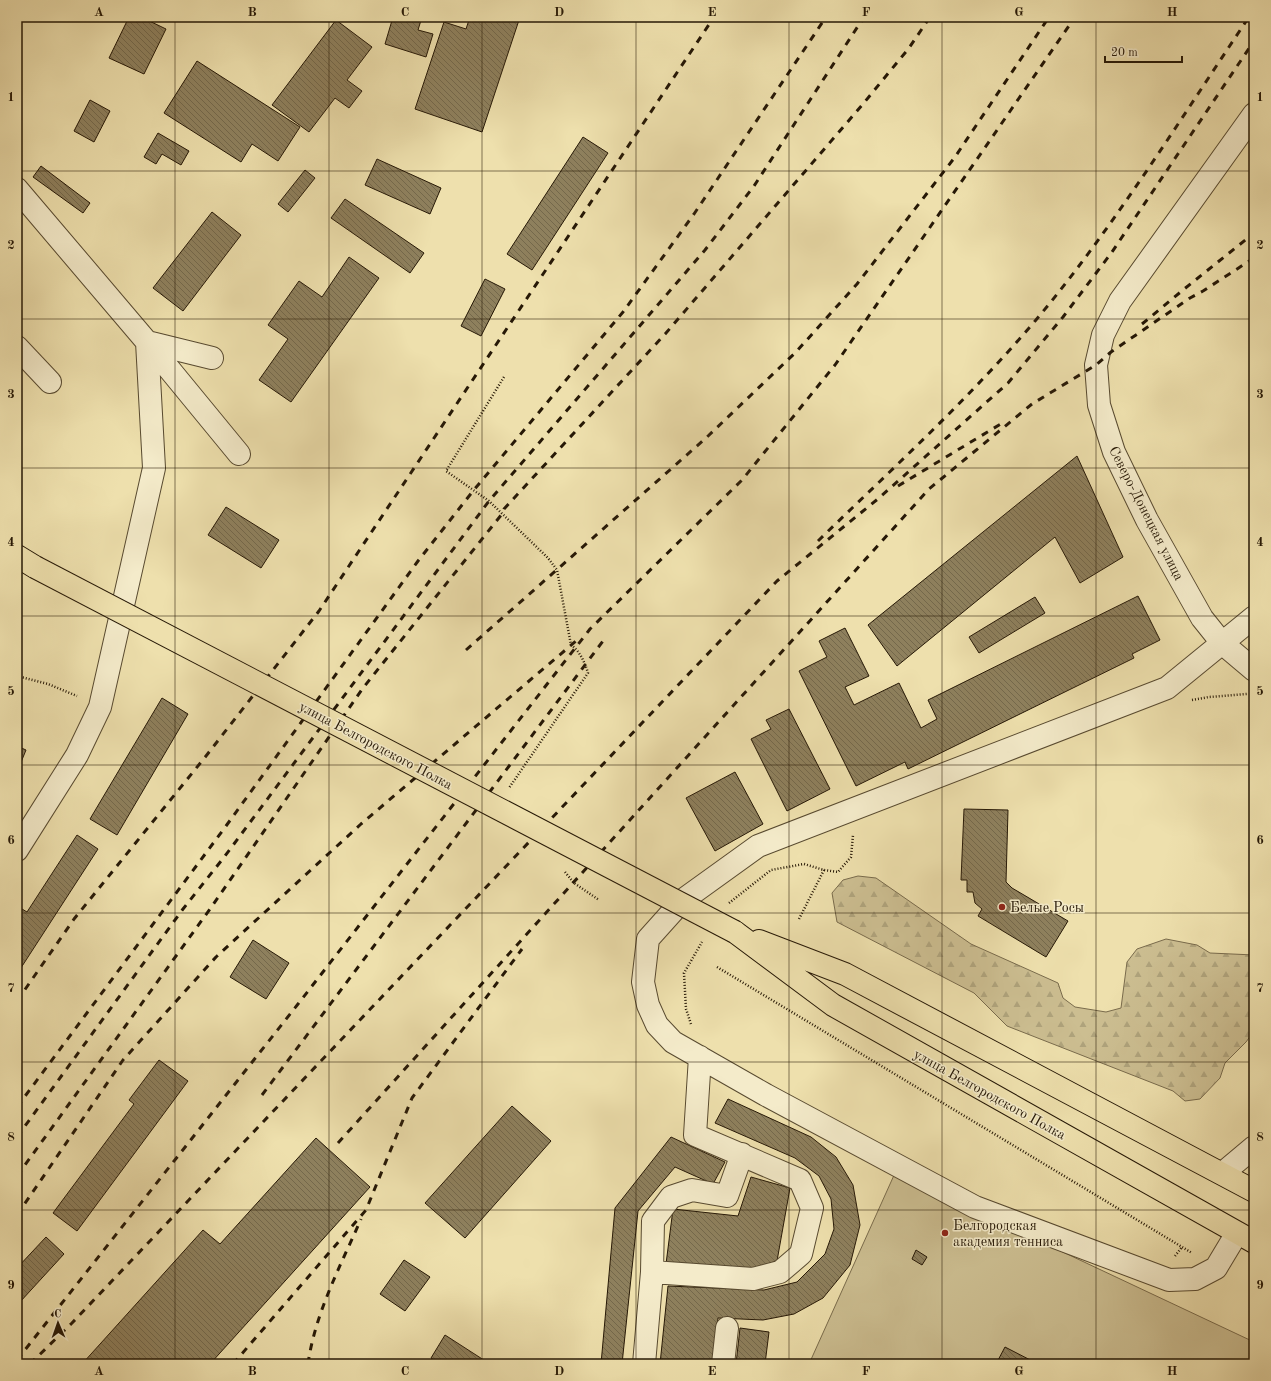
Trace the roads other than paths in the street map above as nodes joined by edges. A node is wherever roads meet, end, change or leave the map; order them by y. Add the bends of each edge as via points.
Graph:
1 (1254, 114) edge
2 (17, 189) edge
3 (147, 342) junction
4 (17, 347) edge
5 (212, 358) dead end
6 (50, 382) dead end
7 (239, 454) dead end
8 (26, 561) edge
9 (1254, 617) edge
10 (1222, 643) junction
11 (1254, 670) edge
12 (17, 850) edge
13 (736, 932) junction
14 (700, 1057) junction
15 (1254, 1147) edge
16 (742, 1154) junction
17 (1223, 1173) junction
18 (1254, 1191) edge
19 (1246, 1238) edge
20 (652, 1272) junction
21 (727, 1328) dead end
22 (644, 1364) edge
23 (723, 1364) edge

1 - 10 lane, Северо-Донецкая улица via 1120,301 1103,336 1096,365 1099,406 1114,452 1147,520 1202,618
2 - 3 lane
3 - 5 lane
3 - 7 lane
3 - 12 lane via 154,468 100,707 77,756
4 - 6 lane
8 - 13 main road, улица Белгородского Полка, bridge
9 - 10 lane
10 - 11 lane, Северо-Донецкая улица
10 - 14 lane via 1167,688 758,846 683,900 648,940 643,982 648,1005 657,1024 673,1042
13 - 17 main road, улица Белгородского Полка via 845,974
13 - 19 main road, улица Белгородского Полка via 833,1005
14 - 16 lane via 695,1135
14 - 19 lane via 975,1207 1169,1280 1195,1279 1216,1268
15 - 17 lane
16 - 20 lane via 727,1196 692,1190 671,1197 653,1221
16 - 20 lane via 800,1180 812,1208 801,1254 780,1272 753,1280
17 - 18 main road, улица Белгородского Полка
20 - 22 lane
21 - 23 lane

